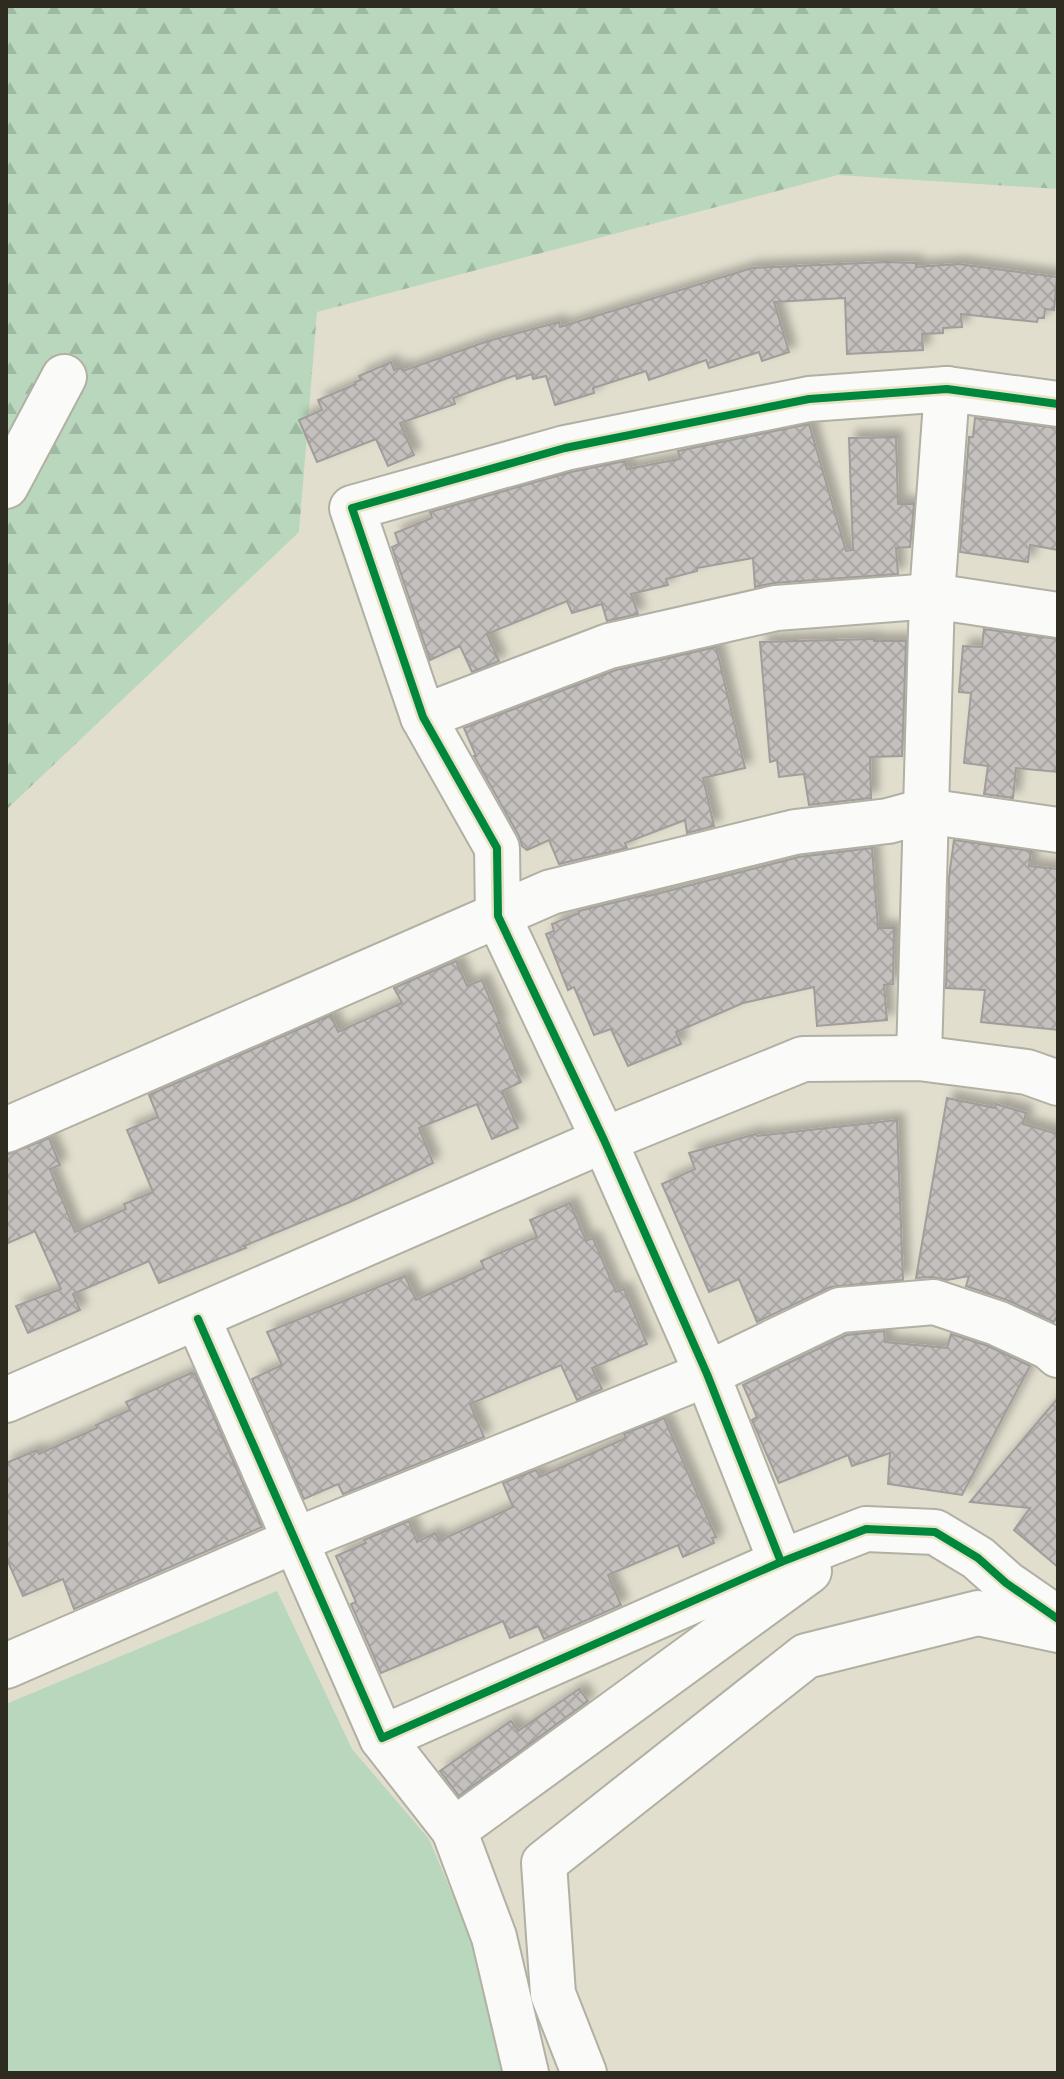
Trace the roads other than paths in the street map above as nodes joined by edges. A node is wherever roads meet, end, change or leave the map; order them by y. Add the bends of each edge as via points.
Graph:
1 (64, 377) dead end
2 (947, 389) junction
3 (1058, 404) edge
4 (6, 486) edge
5 (932, 596) junction
6 (1058, 615) edge
7 (423, 717) junction
8 (925, 811) junction
9 (1058, 830) edge
10 (498, 916) junction
11 (919, 1058) junction
12 (1058, 1083) edge
13 (6, 1130) edge
14 (604, 1140) junction
15 (198, 1319) junction
16 (1058, 1355) edge
17 (707, 1374) junction
18 (6, 1400) edge
19 (866, 1529) junction
20 (296, 1540) junction
21 (781, 1562) junction
22 (1058, 1619) edge
23 (1058, 1630) edge
24 (6, 1666) edge
25 (382, 1738) junction
26 (454, 1830) junction
27 (526, 2073) edge
28 (584, 2073) edge

1 - 4 street
2 - 3 street
2 - 5 street
2 - 7 street via 809,399 748,411 565,448 352,508
5 - 6 street
5 - 7 street via 776,608 609,646
5 - 8 street
7 - 10 street via 497,848
8 - 9 street
8 - 10 street via 675,859 551,892
8 - 11 street
10 - 13 street
10 - 14 street
11 - 12 street via 1027,1072
11 - 14 street via 803,1059
14 - 15 street
14 - 17 street
15 - 18 street
15 - 20 street
16 - 17 street via 997,1323 934,1302 840,1310
17 - 20 street
17 - 21 street
19 - 21 street
19 - 22 street via 935,1532
19 - 26 street
20 - 24 street
20 - 25 street
21 - 25 street
23 - 28 street via 978,1613 806,1656 544,1863 553,1994
25 - 26 street
26 - 27 street via 494,1937

